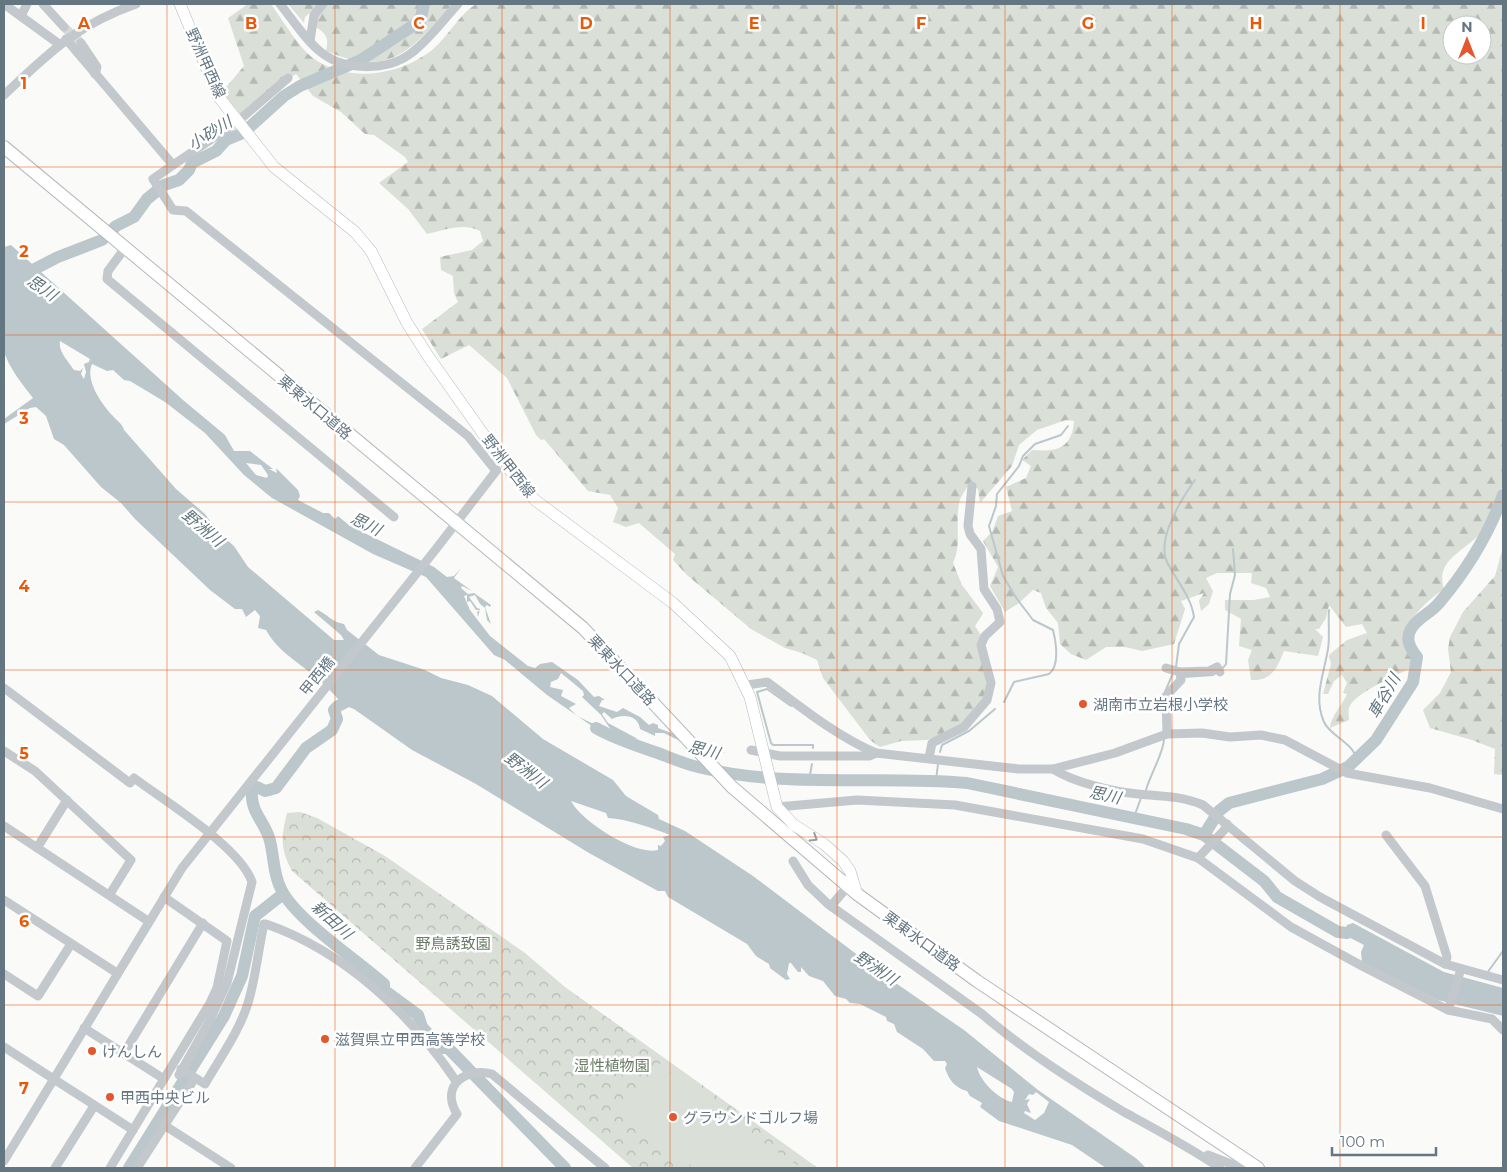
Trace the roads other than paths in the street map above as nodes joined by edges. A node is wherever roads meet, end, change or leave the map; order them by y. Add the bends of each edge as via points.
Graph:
1 (4, 4) edge
2 (27, 4) edge
3 (43, 4) edge
4 (136, 4) edge
5 (180, 4) edge
6 (280, 4) edge
7 (323, 4) edge
8 (458, 4) edge
9 (21, 16) junction
10 (64, 27) tunnel mouth
11 (310, 41) junction
12 (62, 42) junction
13 (81, 43) tunnel mouth
14 (96, 74) junction
15 (288, 78) dead end
16 (4, 95) edge
17 (243, 128) junction
18 (4, 147) edge
19 (172, 165) junction
20 (125, 248) junction
21 (487, 438) junction
22 (475, 443) junction
23 (500, 467) junction
24 (972, 486) dead end
25 (394, 517) dead end
26 (456, 524) junction
27 (1219, 671) dead end
28 (746, 685) junction
29 (4, 688) edge
30 (1167, 734) junction
31 (751, 750) dead end
32 (4, 751) edge
33 (876, 753) junction
34 (764, 754) junction
35 (929, 758) junction
36 (1052, 769) junction
37 (67, 800) junction
38 (777, 805) junction
39 (1503, 809) edge
40 (4, 826) edge
41 (1227, 826) junction
42 (208, 834) junction
43 (1386, 835) dead end
44 (37, 848) junction
45 (1198, 858) junction
46 (793, 861) dead end
47 (852, 890) junction
48 (110, 894) junction
49 (164, 897) junction
50 (4, 900) edge
51 (831, 906) junction
52 (148, 920) junction
53 (202, 923) junction
54 (71, 944) junction
55 (1446, 964) junction
56 (1460, 971) junction
57 (117, 973) junction
58 (4, 974) edge
59 (1503, 980) edge
60 (1449, 1008) junction
61 (84, 1028) junction
62 (1503, 1030) edge
63 (4, 1047) edge
64 (124, 1053) junction
65 (194, 1077) junction
66 (53, 1079) junction
67 (164, 1079) junction
68 (456, 1082) junction
69 (94, 1106) junction
70 (164, 1125) junction
71 (133, 1130) junction
72 (1193, 1150) junction
73 (4, 1162) edge
74 (12, 1168) edge
75 (55, 1168) edge
76 (110, 1168) edge
77 (137, 1168) edge
78 (230, 1168) edge
79 (415, 1168) edge
80 (605, 1168) edge
81 (1220, 1168) edge
82 (1240, 1168) edge
83 (1258, 1168) edge

1 - 9 street
2 - 9 street
3 - 10 street
4 - 12 street via 95,20
5 - 17 main road, 野洲甲西線 via 218,96
6 - 11 street
7 - 11 street via 314,15
8 - 11 street via 410,54 379,65 365,67 337,61
9 - 12 street
12 - 14 street
12 - 16 street
13 - 14 street via 97,67
14 - 19 street
15 - 17 street
17 - 19 street
17 - 21 main road, 野洲甲西線 via 274,167 355,232 371,251 407,323
18 - 20 highway, 栗東水口道路
19 - 22 street via 153,179 173,210 186,210
20 - 25 street via 108,270 107,280
20 - 26 highway, 栗東水口道路
21 - 22 street
21 - 23 main road, 野洲甲西線
22 - 23 street via 489,465
23 - 26 street, 甲西橋
23 - 28 main road, 野洲甲西線 via 535,500 628,568 709,634 730,656
24 - 35 street via 968,526 981,549 984,589 1000,615 1000,622 984,636 981,646 990,684 987,700 964,727 932,744
26 - 42 street, 甲西橋
26 - 47 highway, 栗東水口道路 via 583,628 748,801
27 - 30 street via 1217,667 1209,671 1176,673 1166,696
28 - 33 street via 767,682 821,722
28 - 34 main road, 野洲甲西線
29 - 42 street via 130,783 134,778
30 - 36 street via 1115,753
30 - 39 street via 1274,736 1347,773 1430,788
31 - 34 street
32 - 37 street via 35,771
33 - 34 street via 869,756 818,757
33 - 35 street
34 - 38 main road, 野洲甲西線
35 - 36 street via 1019,769
36 - 41 street via 1064,776 1121,791 1189,799 1216,814
37 - 44 street
37 - 48 street via 132,860
38 - 45 street via 857,800 955,805 1143,839
38 -> 47 main road, 野洲甲西線 via 790,822 824,844 842,861 850,871
40 - 44 street
41 - 45 street
41 - 55 street via 1294,881
42 - 49 street, 甲西橋
42 - 65 street via 239,859 252,882 227,983 181,1071
43 - 55 street via 1425,886 1447,957
44 - 48 street
45 - 60 street via 1291,927
46 - 51 street via 808,886
47 - 51 street
47 - 83 highway, 栗東水口道路 via 977,981
48 - 52 street
49 - 52 street, 甲西橋
49 - 53 street
50 - 54 street
51 - 72 street via 1078,1083
52 - 57 street, 甲西橋
53 - 64 street
53 - 67 street via 228,941 217,988
54 - 57 street
54 - 58 street via 38,996
55 - 56 street
56 - 59 street
56 - 60 street
57 - 61 street, 甲西橋
60 - 62 street via 1492,1020
61 - 64 street
61 - 66 street, 甲西橋
63 - 66 street
64 - 67 street
65 - 68 street via 205,1084 235,1033 251,991 266,924 315,945 376,990 436,1052
65 - 70 street
66 - 69 street
66 - 73 street, 甲西橋
67 - 71 street
68 - 79 street via 451,1095 457,1114
68 - 80 street via 468,1074 482,1071 492,1074
69 - 71 street
69 - 75 street
70 - 77 street
70 - 78 street
71 - 76 street
72 - 81 street
72 - 82 street
73 - 74 street

